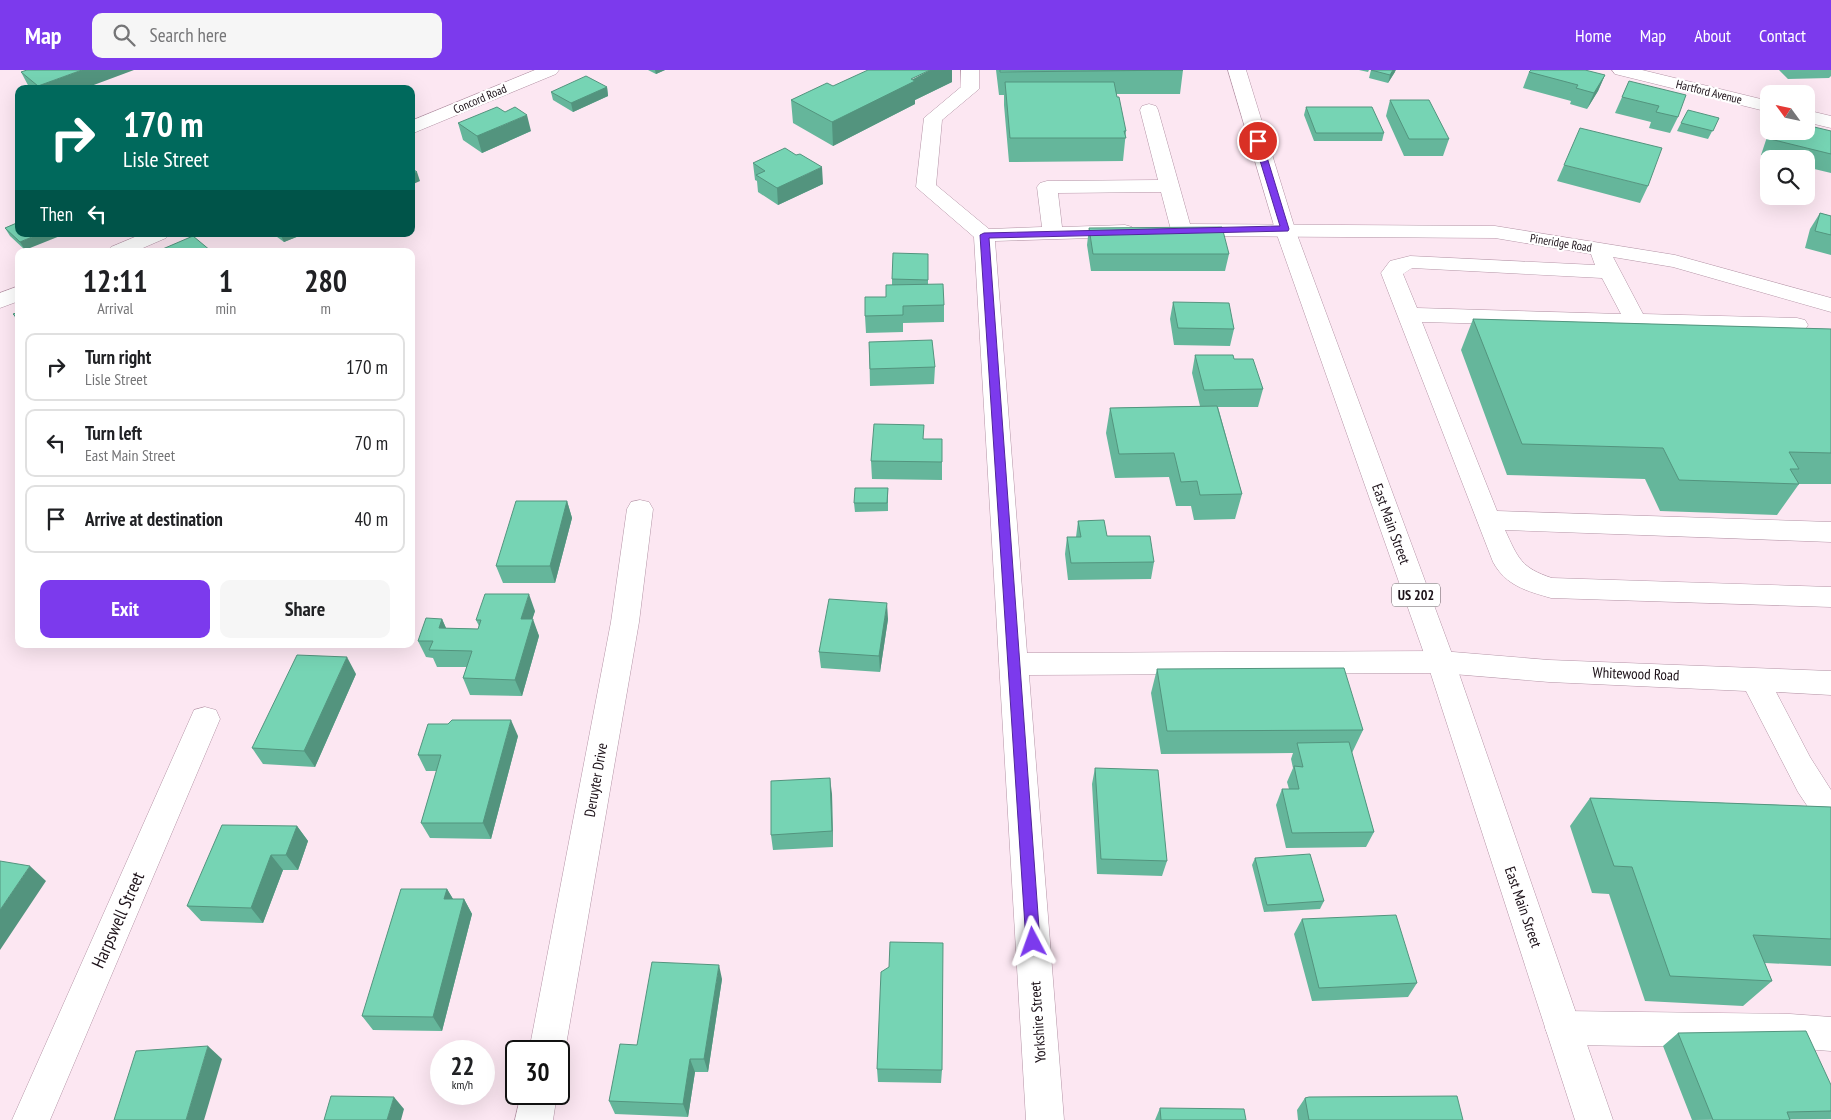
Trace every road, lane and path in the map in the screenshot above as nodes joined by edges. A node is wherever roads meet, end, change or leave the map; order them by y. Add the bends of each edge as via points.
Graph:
1 (550, 70) edge
2 (970, 70) edge
3 (1237, 70) edge
4 (1621, 70) edge
5 (1760, 105) edge
6 (1149, 110) dead end
7 (1815, 118) edge
8 (1831, 122) edge
9 (415, 126) edge
10 (1170, 186) junction
11 (1285, 229) junction
12 (1181, 230) junction
13 (1053, 233) junction
14 (984, 235) junction
15 (152, 237) edge
16 (125, 248) edge
17 (1598, 249) junction
18 (1609, 272) junction
19 (15, 294) edge
20 (0, 300) edge
21 (1831, 305) edge
22 (1409, 315) junction
23 (1635, 320) junction
24 (1797, 325) dead end
25 (640, 509) dead end
26 (1488, 520) junction
27 (1831, 532) edge
28 (1831, 597) edge
29 (1440, 662) junction
30 (1014, 664) junction
31 (1755, 680) junction
32 (1831, 683) edge
33 (205, 719) dead end
34 (1831, 815) edge
35 (1563, 1028) junction
36 (1831, 1034) edge
37 (549, 1040) edge
38 (537, 1105) edge
39 (31, 1120) edge
40 (534, 1120) edge
41 (1045, 1120) edge
42 (1594, 1120) edge

1 - 9 main road, Concord Road
2 - 14 main road via 970,89 933,118 926,187
3 - 11 main road, East Main Street / US 202
4 - 5 main road, Hartford Avenue
6 - 10 main road
7 - 8 main road
10 - 12 main road
10 - 13 main road via 1048,187
11 - 12 main road, Pineridge Road
11 - 17 main road, Pineridge Road via 1495,232
11 - 29 main road, East Main Street / US 202
12 - 13 main road, Pineridge Road
13 - 14 main road, Pineridge Road
14 - 30 main road, Yorkshire Street
15 - 16 main road
17 - 18 main road
17 - 21 main road, Pineridge Road via 1676,262
18 - 22 main road via 1410,262 1398,266 1392,273
18 - 23 main road
19 - 20 main road
22 - 23 main road
22 - 26 main road
23 - 24 main road
25 - 37 main road, Deruyter Drive via 625,622
26 - 27 main road
26 - 28 main road via 1506,562 1524,579 1552,588
29 - 30 main road, Whitewood Road
29 - 31 main road, Whitewood Road via 1550,671
29 - 35 main road, East Main Street / US 202
30 - 41 main road, Yorkshire Street
31 - 32 main road, Whitewood Road
31 - 34 main road via 1790,751
33 - 39 main road, Harpswell Street
35 - 36 main road
35 - 42 main road, East Main Street / US 202
38 - 40 main road

